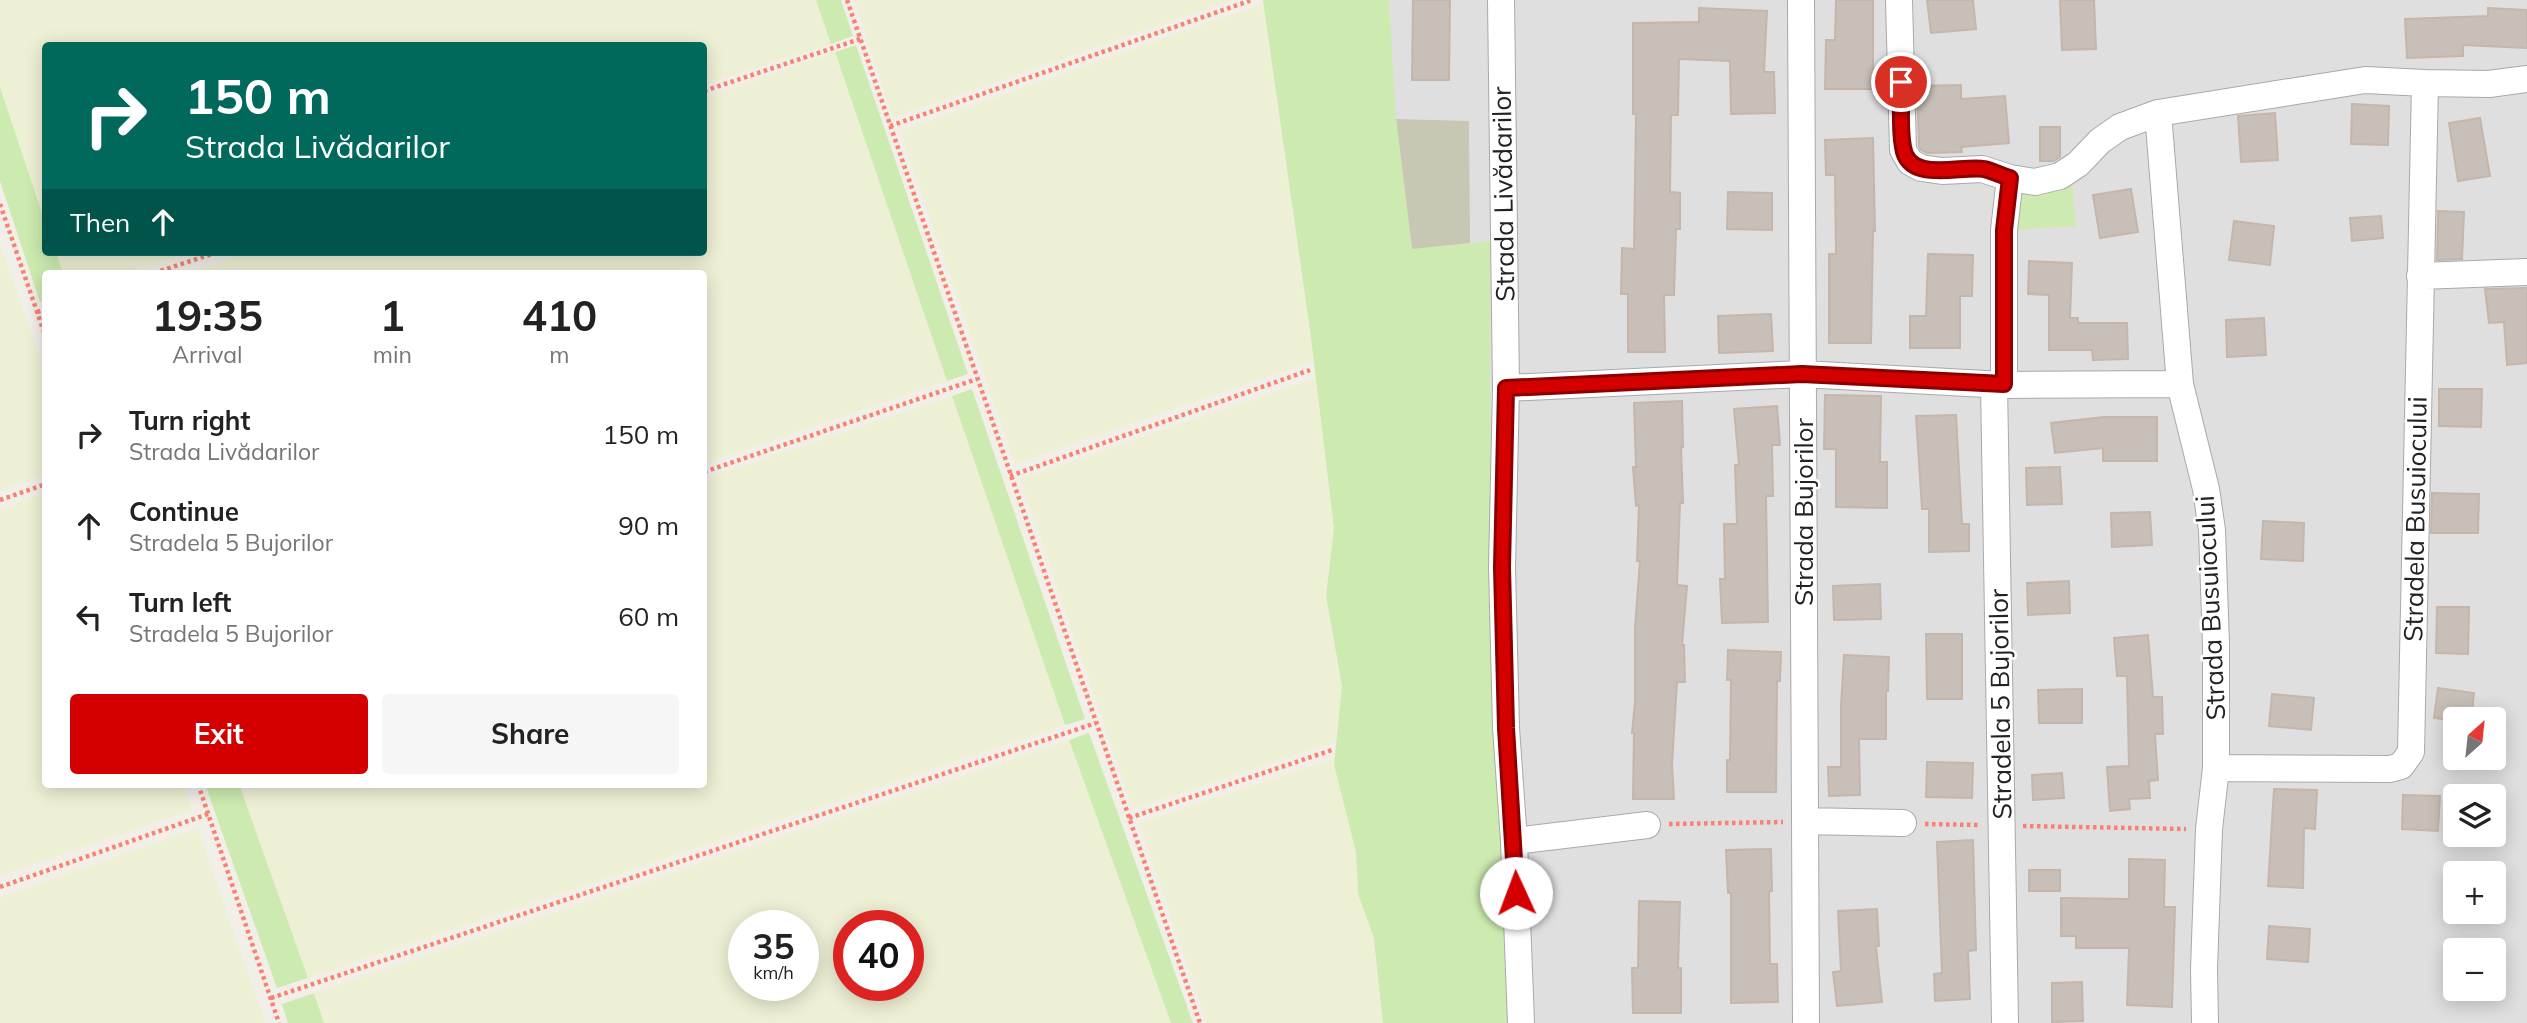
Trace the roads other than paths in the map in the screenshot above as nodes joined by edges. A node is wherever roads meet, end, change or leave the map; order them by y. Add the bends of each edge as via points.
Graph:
1 (1501, 0) edge
2 (1801, 0) edge
3 (1899, 0) edge
4 (2527, 79) edge
5 (2425, 83) junction
6 (2158, 113) junction
7 (2010, 178) junction
8 (2527, 272) edge
9 (2420, 276) junction
10 (1802, 374) junction
11 (1999, 384) junction
12 (2180, 384) junction
13 (1506, 388) junction
14 (2216, 768) junction
15 (1805, 821) junction
16 (1903, 823) road end
17 (1647, 825) road end
18 (1514, 841) junction
19 (1521, 1023) edge
20 (1806, 1023) edge
21 (2005, 1023) edge
22 (2205, 1023) edge

1 - 13 street, Strada Livădarilor
2 - 10 street, Strada Bujorilor
3 - 7 street via 1903,150 1910,162 1942,171 1982,169
4 - 5 street via 2489,84
5 - 6 street via 2365,79
5 - 9 street, Stradela Busuiocului
6 - 7 street via 2120,127 2060,176 2035,182
6 - 12 street, Strada Busuiocului
7 - 11 street, Stradela 5 Bujorilor
8 - 9 street
9 - 14 street, Stradela Busuiocului via 2411,752 2401,766 2390,769
10 - 11 street
10 - 13 street
10 - 15 street, Strada Bujorilor
11 - 12 street
11 - 21 street, Stradela 5 Bujorilor
12 - 14 street, Strada Busuiocului via 2212,530
13 - 18 street, Strada Livădarilor via 1502,567
14 - 22 street, Strada Busuiocului via 2209,829
15 - 16 street
15 - 20 street, Strada Bujorilor
17 - 18 street
18 - 19 street, Strada Livădarilor

